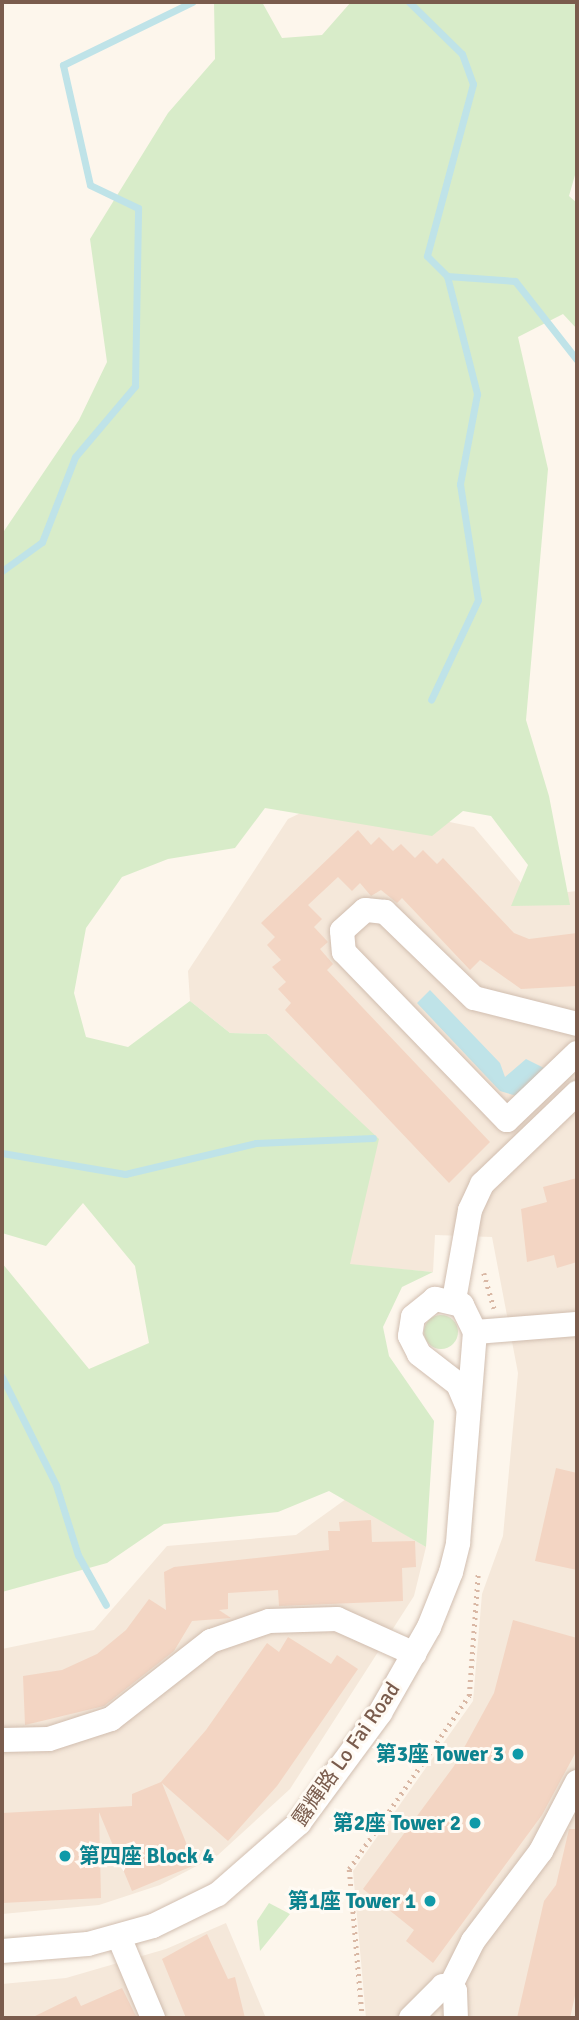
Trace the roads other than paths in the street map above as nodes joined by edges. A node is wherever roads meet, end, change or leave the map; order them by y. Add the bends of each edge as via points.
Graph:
1 (577, 1024) edge
2 (577, 1053) edge
3 (577, 1093) edge
4 (454, 1300) junction
5 (577, 1324) edge
6 (475, 1332) junction
7 (468, 1407) junction
8 (415, 1654) junction
9 (2, 1740) edge
10 (577, 1782) edge
11 (119, 1937) junction
12 (2, 1951) edge
13 (450, 1987) junction
14 (153, 2018) edge
15 (411, 2018) edge
16 (457, 2018) edge

1 - 2 street via 474,998 386,912 365,910 342,931 344,952 507,1120
3 - 4 street via 482,1184 470,1210
4 - 6 street via 467,1310
4 - 7 street via 435,1299 418,1309 410,1336 419,1354 458,1384
5 - 6 street
6 - 7 street, 露輝路 Lo Fai Road
7 - 8 street, 露輝路 Lo Fai Road via 458,1543
8 - 9 street via 337,1619 269,1621 211,1642 130,1708 101,1724 49,1739
8 - 11 street, 露輝路 Lo Fai Road via 341,1769 274,1850 218,1894
10 - 13 street via 541,1851 474,1941
11 - 12 street, 露輝路 Lo Fai Road
11 - 14 street
13 - 15 street via 427,1996
13 - 16 street via 458,1998

